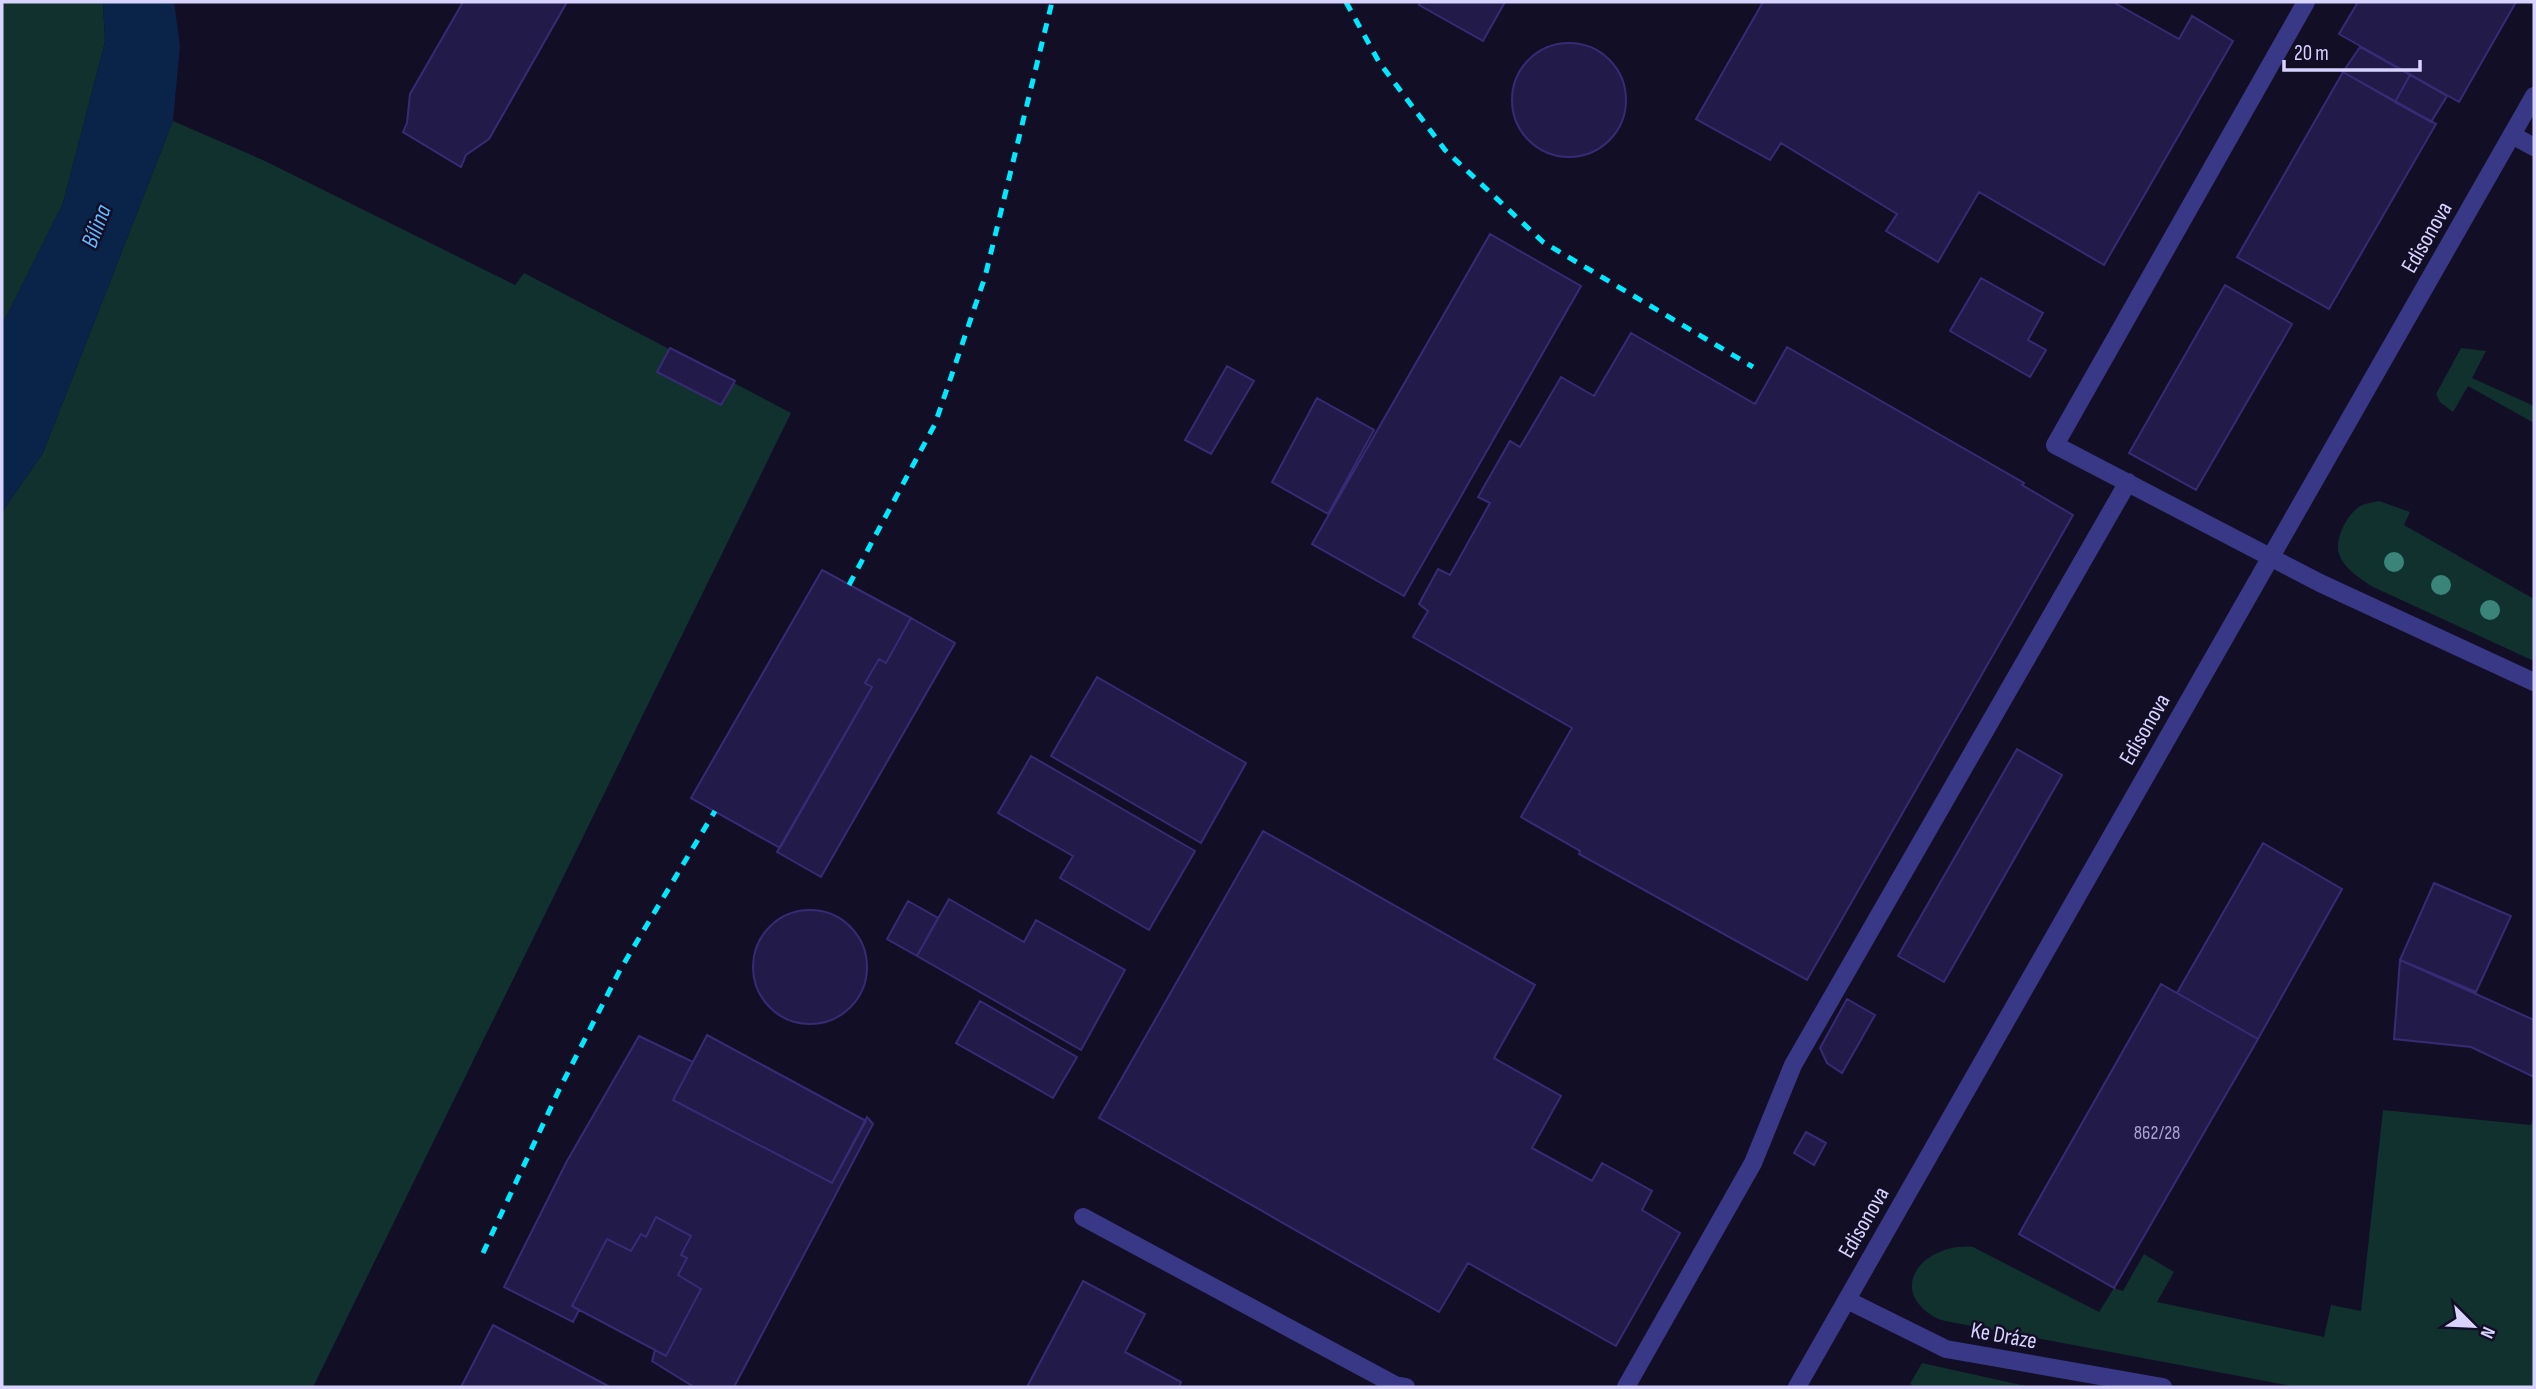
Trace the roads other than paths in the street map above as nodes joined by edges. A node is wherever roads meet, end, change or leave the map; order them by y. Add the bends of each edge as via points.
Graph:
1 (2306, 2) edge
2 (2534, 96) edge
3 (2512, 135) junction
4 (2534, 147) edge
5 (2128, 482) junction
6 (2272, 556) junction
7 (2534, 682) edge
8 (1083, 1217) dead end
9 (1847, 1300) junction
10 (1406, 1387) edge
11 (1626, 1387) edge
12 (1797, 1387) edge
13 (2163, 1387) edge

1 - 5 street via 2055,445
2 - 3 street, Edisonova
3 - 4 street
3 - 6 street, Edisonova
5 - 6 street
5 - 11 street via 1793,1065 1753,1163
6 - 7 street via 2320,583
6 - 9 street, Edisonova
8 - 10 street
9 - 12 street, Edisonova
9 - 13 street, Ke Dráze via 1945,1349

